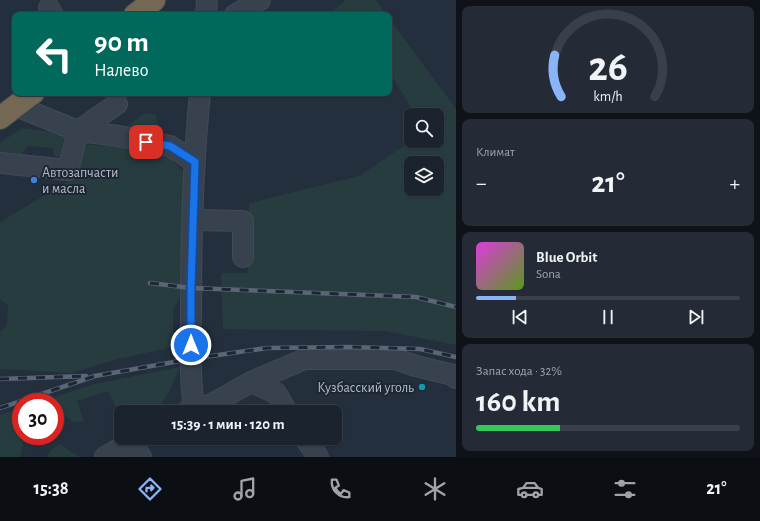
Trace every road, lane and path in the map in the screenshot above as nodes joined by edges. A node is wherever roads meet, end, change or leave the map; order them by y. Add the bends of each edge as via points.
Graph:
1 (154, 0) edge
2 (207, 0) edge
3 (260, 0) edge
4 (138, 12) edge
5 (206, 12) edge
6 (240, 12) edge
7 (29, 96) edge
8 (200, 96) edge
9 (117, 104) dead end
10 (8, 112) edge
11 (78, 131) junction
12 (195, 162) junction
13 (0, 163) edge
14 (193, 220) junction
15 (243, 257) dead end
16 (456, 378) edge
17 (251, 382) junction
18 (190, 405) edge
19 (210, 405) edge
20 (284, 405) edge
21 (310, 445) edge
22 (137, 446) edge
23 (105, 457) edge
24 (318, 457) edge

1 - 4 highway
2 - 5 street
3 - 6 street
7 - 10 highway
8 - 12 street
9 - 11 street
10 - 11 street
11 - 12 street via 170,146
11 - 13 street via 68,170
12 - 14 street
14 - 15 street via 243,221
14 - 18 street
16 - 17 street via 395,359 305,359
17 - 19 street
17 - 20 street via 276,393
21 - 24 street
22 - 23 street

